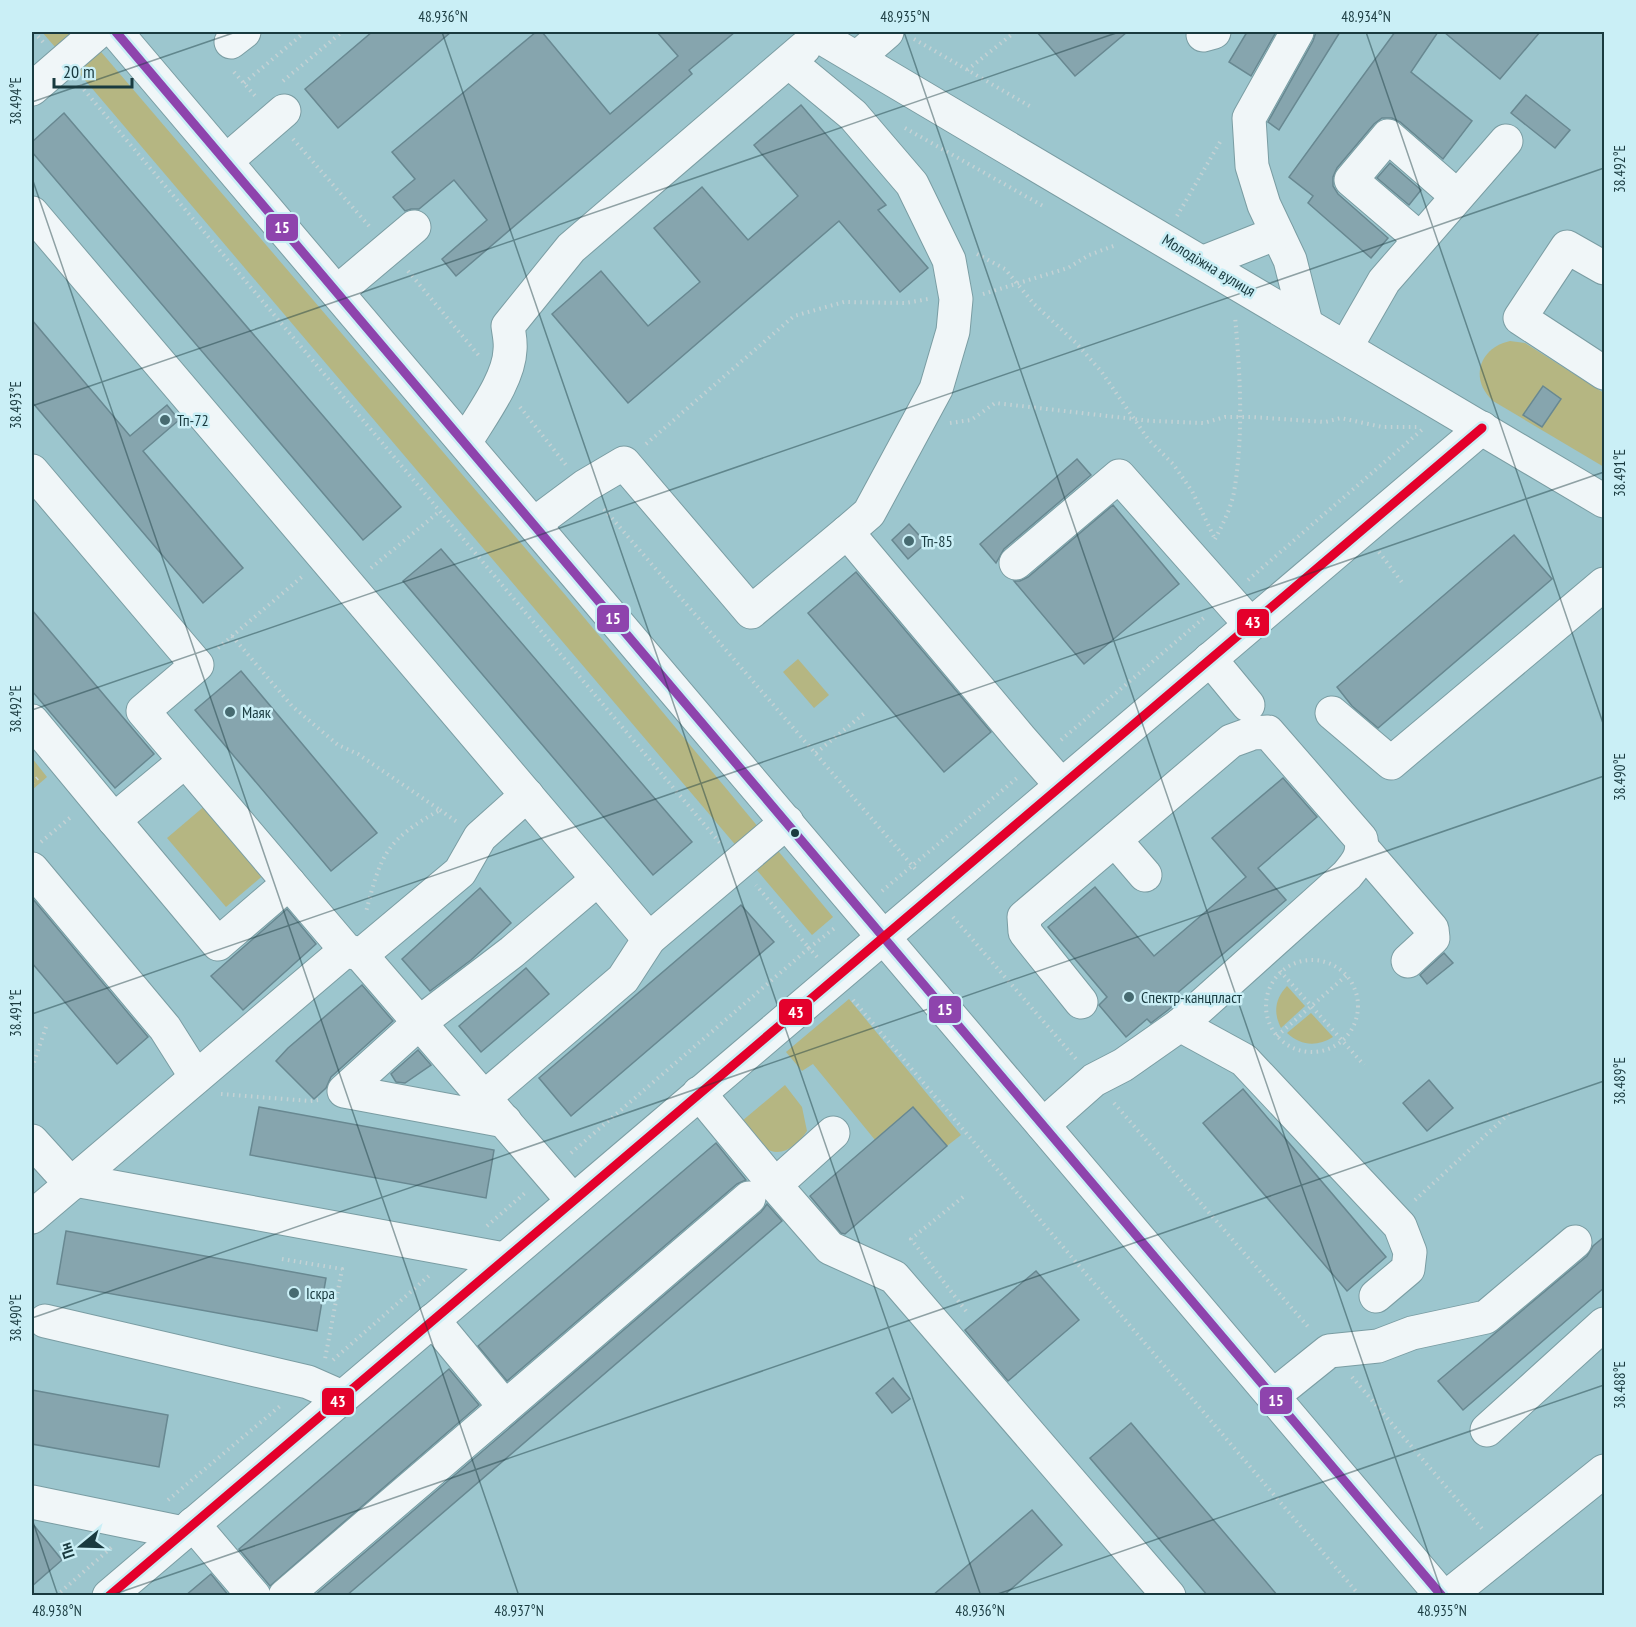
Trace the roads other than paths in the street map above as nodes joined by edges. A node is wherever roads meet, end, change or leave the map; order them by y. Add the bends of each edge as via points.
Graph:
1 (98, 32) edge
2 (117, 32) edge
3 (1297, 32) edge
4 (815, 33) edge
5 (898, 34) edge
6 (857, 58) junction
7 (789, 63) junction
8 (32, 89) edge
9 (280, 98) road end
10 (1506, 141) dead end
11 (226, 161) junction
12 (1457, 196) junction
13 (32, 213) edge
14 (414, 227) dead end
15 (1277, 233) junction
16 (1420, 239) junction
17 (1204, 262) junction
18 (1605, 268) edge
19 (337, 292) junction
20 (1306, 323) junction
21 (1346, 347) junction
22 (1605, 373) edge
23 (1482, 428) junction
24 (465, 443) junction
25 (32, 471) edge
26 (1605, 501) edge
27 (534, 524) junction
28 (847, 532) junction
29 (1016, 563) dead end
30 (1605, 584) edge
31 (1250, 624) junction
32 (1210, 659) junction
33 (1248, 705) dead end
34 (1332, 713) dead end
35 (32, 721) edge
36 (186, 761) junction
37 (1061, 785) junction
38 (527, 795) junction
39 (105, 808) junction
40 (787, 822) junction
41 (1115, 840) junction
42 (1363, 849) junction
43 (36, 856) edge
44 (1145, 875) dead end
45 (598, 879) junction
46 (289, 883) junction
47 (883, 937) junction
48 (649, 939) junction
49 (353, 952) junction
50 (1408, 961) dead end
51 (1081, 1002) dead end
52 (419, 1023) junction
53 (1180, 1025) junction
54 (188, 1084) junction
55 (699, 1093) junction
56 (495, 1109) junction
57 (1043, 1125) junction
58 (832, 1134) dead end
59 (32, 1141) edge
60 (73, 1182) junction
61 (762, 1192) junction
62 (573, 1201) junction
63 (32, 1217) edge
64 (1575, 1242) dead end
65 (504, 1259) junction
66 (1376, 1296) dead end
67 (433, 1320) junction
68 (45, 1321) dead end
69 (1605, 1324) edge
70 (1273, 1396) junction
71 (342, 1397) junction
72 (505, 1407) junction
73 (1486, 1430) dead end
74 (1605, 1471) edge
75 (32, 1502) edge
76 (188, 1528) junction
77 (109, 1596) edge
78 (254, 1596) edge
79 (285, 1596) edge
80 (1169, 1596) edge
81 (1442, 1596) edge
82 (1448, 1596) edge

1 - 8 street
2 - 11 street
3 - 15 street via 1249,118 1252,166
4 - 6 street, Молодіжна вулиця
4 - 7 street
5 - 6 street
6 - 17 street, Молодіжна вулиця
7 - 24 street via 571,248 508,326 510,351 506,370
7 - 28 street via 853,115 912,184 949,260 956,299 953,331 936,389 868,513
9 - 11 street
10 - 12 street
11 - 19 street
12 - 16 street
12 - 16 street via 1388,136 1351,180
13 - 38 street
14 - 19 street
15 - 17 street
15 - 20 street via 1290,260
16 - 21 street via 1384,281
17 - 20 street, Молодіжна вулиця
18 - 22 street via 1567,247 1520,318
19 - 24 street
20 - 21 street, Молодіжна вулиця
21 - 23 street, Молодіжна вулиця
23 - 26 street, Молодіжна вулиця
23 - 31 street
24 - 27 street
25 - 36 street via 197,665 143,711
27 - 28 street via 624,463 751,612
27 - 40 street
28 - 37 street
29 - 31 street via 1119,476
30 - 34 street via 1391,764
31 - 32 street
32 - 33 street
32 - 37 street
35 - 39 street
36 - 39 street
36 - 46 street
37 - 47 street
38 - 45 street
38 - 49 street via 480,837 460,872
39 - 46 street via 218,944
40 - 47 street
40 - 48 street
41 - 42 street via 1231,741 1268,732 1361,839
41 - 44 street
41 - 51 street via 1024,918 1025,932
42 - 50 street via 1432,929 1433,938
42 - 53 street via 1356,864 1272,962
43 - 54 street via 165,1028
45 - 48 street
45 - 52 street
46 - 49 street
47 - 55 street
47 - 57 street
48 - 56 street via 623,979
49 - 52 street
49 - 54 street
52 - 56 street
52 - 56 street via 344,1091
53 - 57 street via 1094,1080
53 - 66 street via 1244,1060 1400,1226 1410,1252 1408,1269
54 - 60 street
55 - 61 street
55 - 62 street
56 - 62 street
57 - 70 street
58 - 61 street
59 - 60 street
60 - 63 street
60 - 65 street
61 - 72 street
61 - 80 street via 830,1248 894,1277
62 - 65 street
64 - 70 street via 1486,1317 1412,1333 1378,1346 1329,1351
65 - 67 street
67 - 71 street
67 - 72 street
68 - 71 street via 315,1376
69 - 73 street
70 - 81 street
71 - 76 street
72 - 79 street
74 - 82 street
75 - 76 street via 140,1524
76 - 77 street
76 - 78 street

